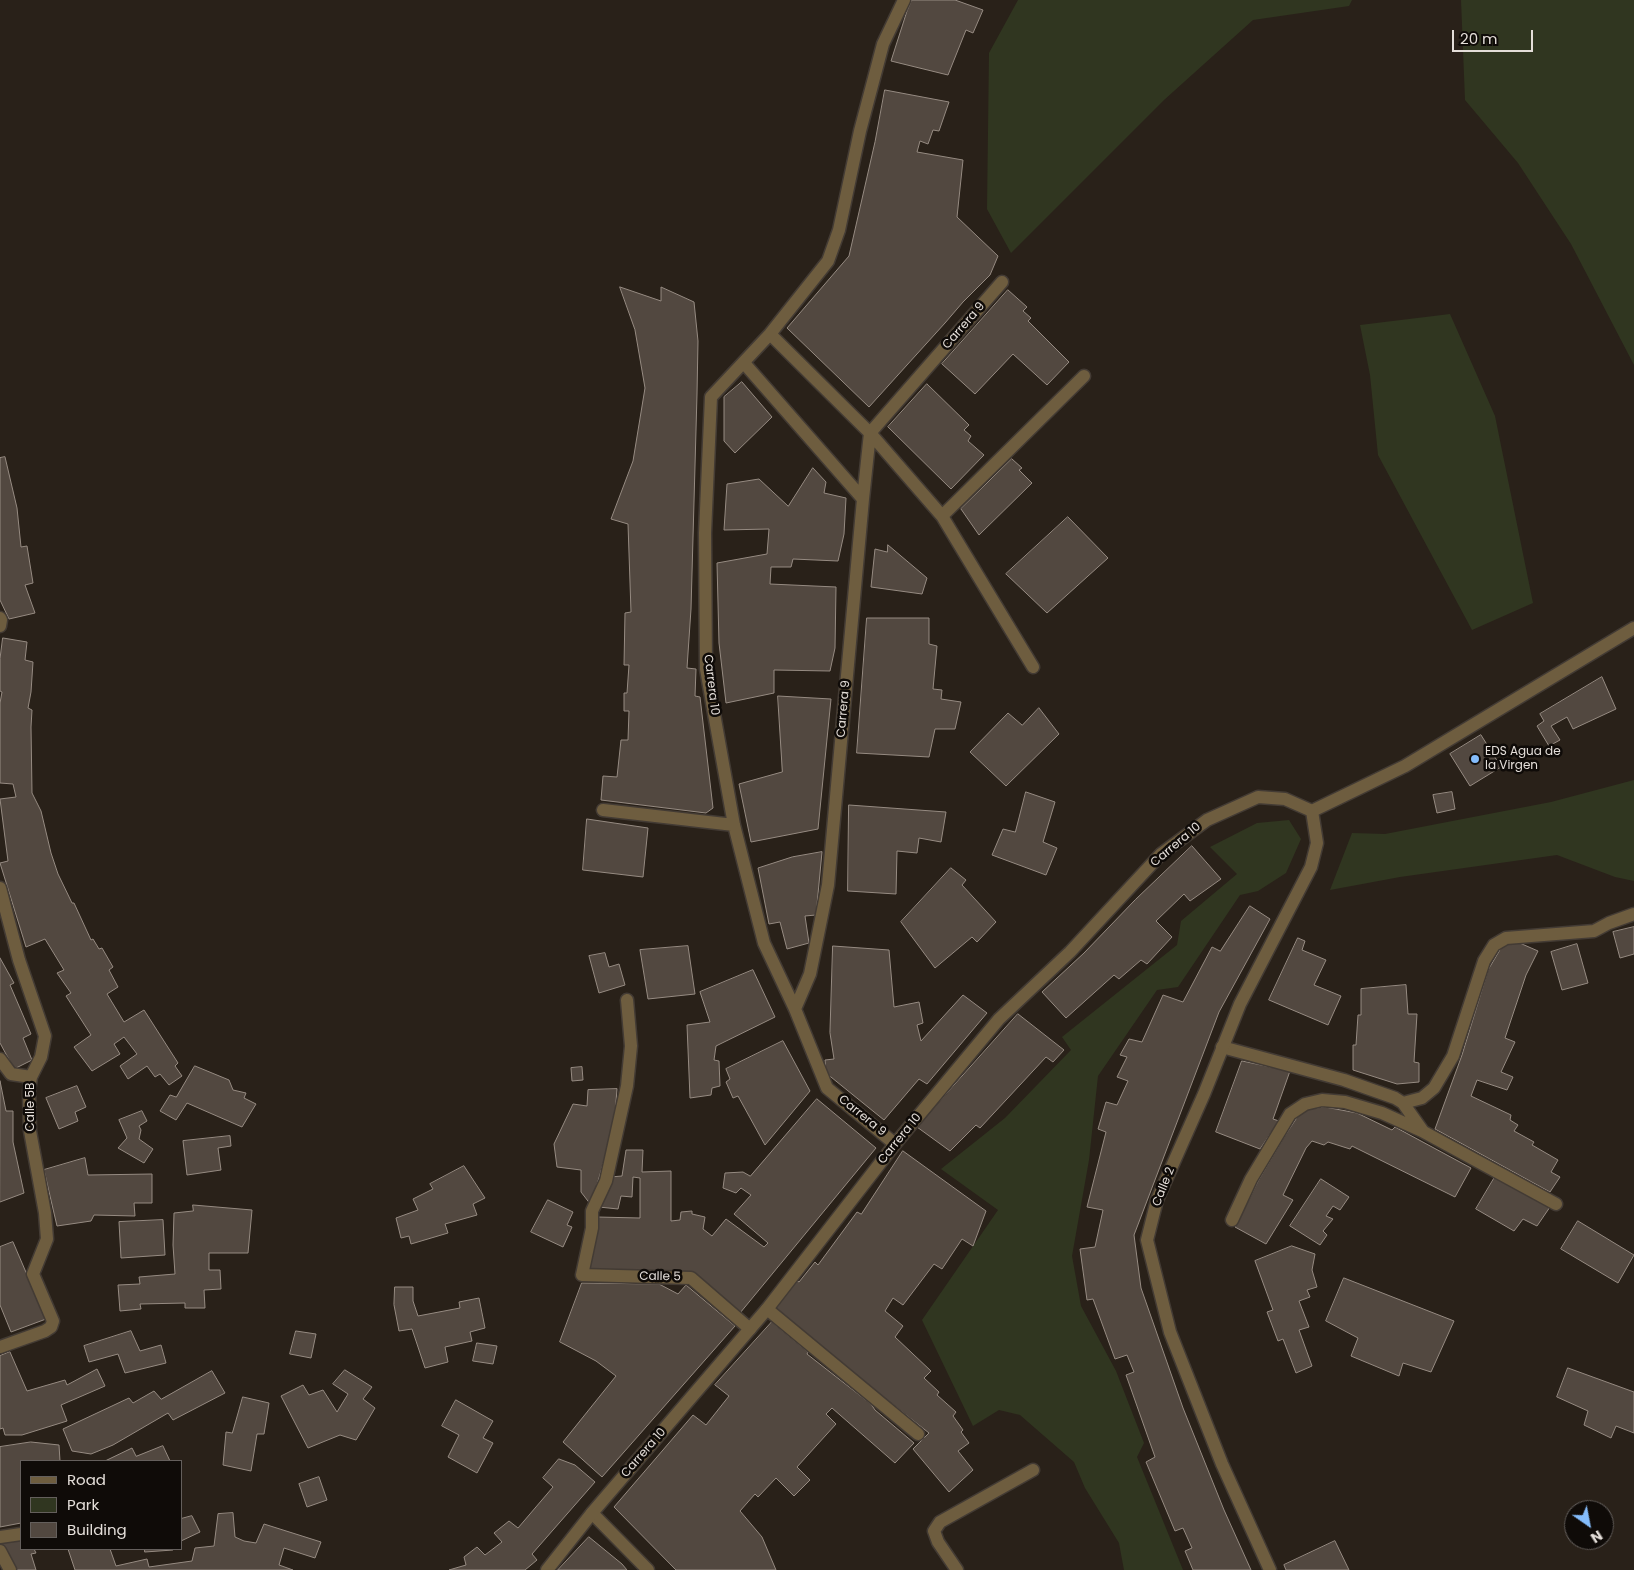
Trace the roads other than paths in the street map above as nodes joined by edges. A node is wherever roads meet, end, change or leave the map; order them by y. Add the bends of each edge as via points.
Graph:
1 (904, 0) edge
2 (1002, 282) dead end
3 (770, 334) junction
4 (744, 363) junction
5 (1084, 376) dead end
6 (870, 433) junction
7 (863, 499) junction
8 (942, 516) junction
9 (1634, 628) edge
10 (1033, 667) dead end
11 (603, 810) dead end
12 (1312, 811) junction
13 (734, 825) junction
14 (0, 888) edge
15 (0, 914) edge
16 (1634, 914) edge
17 (10, 927) junction
18 (627, 1000) dead end
19 (795, 1009) junction
20 (1222, 1047) junction
21 (0, 1060) edge
22 (31, 1077) junction
23 (1403, 1103) junction
24 (1422, 1131) junction
25 (895, 1144) junction
26 (1556, 1204) dead end
27 (1232, 1220) dead end
28 (767, 1309) junction
29 (750, 1329) junction
30 (0, 1347) edge
31 (918, 1434) dead end
32 (1034, 1470) dead end
33 (592, 1513) junction
34 (20, 1534) edge
35 (0, 1537) edge
36 (0, 1551) edge
37 (10, 1570) edge
38 (547, 1570) edge
39 (648, 1570) edge
40 (957, 1570) edge
41 (1270, 1570) edge

1 - 3 street, Carrera 10 via 883,44 839,230 828,261
2 - 6 street, Carrera 9
3 - 4 street, Carrera 10
3 - 6 street
4 - 7 street
4 - 13 street, Carrera 10 via 711,397 705,532 706,669
5 - 8 street
6 - 7 street, Carrera 9
6 - 8 street
7 - 19 street, Carrera 9 via 828,885 810,974
8 - 10 street
9 - 12 street via 1405,766
11 - 13 street
12 - 20 street, Calle 2 via 1317,843 1311,867 1240,1004
12 - 25 street, Carrera 10 via 1285,799 1258,797 1207,820 1161,854 1070,952 999,1019
13 - 19 street, Carrera 10 via 764,943
14 - 17 street, Calle 5B
15 - 17 street
16 - 23 street via 1594,931 1506,938 1494,945 1484,961 1454,1056 1434,1088 1422,1098
17 - 22 street, Calle 5B via 45,1036 41,1057
18 - 29 street, Calle 5 via 631,1046 627,1086 606,1181 592,1211 592,1228 582,1276 691,1278
19 - 25 street, Carrera 9 via 827,1088
20 - 23 street via 1344,1080
20 - 41 street, Calle 2 via 1157,1200 1147,1240 1170,1332 1222,1464
21 - 22 street via 11,1074
22 - 30 street, Calle 5B via 30,1131 46,1213 47,1239 33,1274 53,1321 52,1327 45,1331
23 - 24 street
24 - 26 street
24 - 27 street via 1382,1113 1345,1102 1322,1100 1304,1104 1290,1114 1251,1179
25 - 28 street, Carrera 10
28 - 29 street, Carrera 10
28 - 31 street
29 - 33 street, Carrera 10
32 - 40 street via 940,1522 934,1531 936,1537
33 - 38 street, Carrera 10
33 - 39 street
34 - 35 street
36 - 37 street

